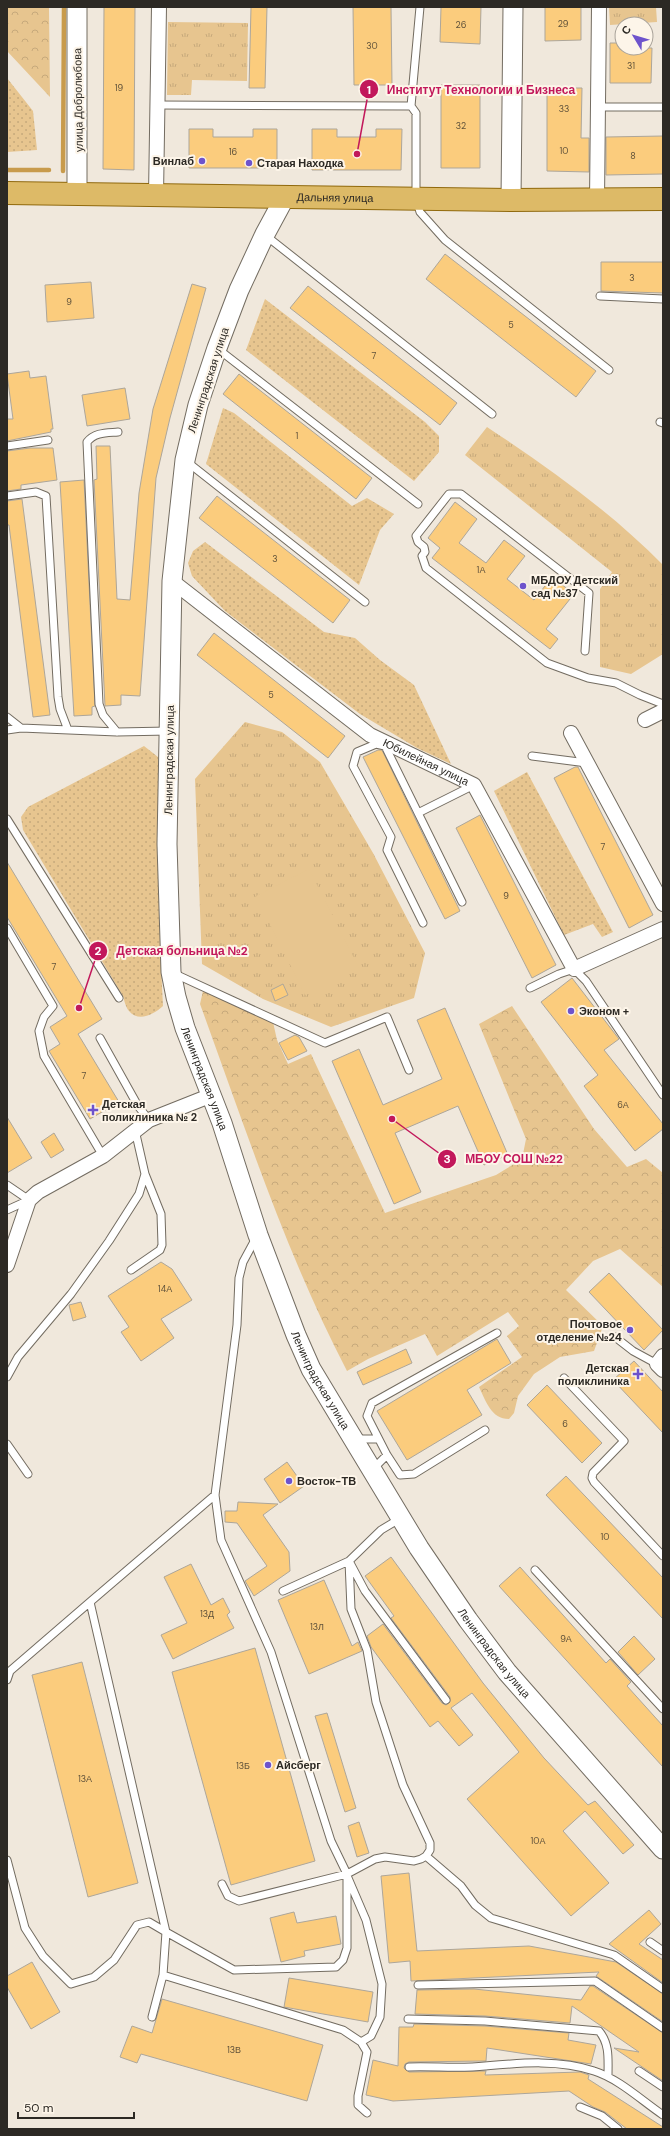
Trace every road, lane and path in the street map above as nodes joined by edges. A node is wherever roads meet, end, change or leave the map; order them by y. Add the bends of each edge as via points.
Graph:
1 (77, 7) edge
2 (159, 7) edge
3 (420, 7) edge
4 (513, 7) edge
5 (599, 7) edge
6 (158, 105) junction
7 (411, 106) junction
8 (598, 107) junction
9 (663, 107) edge
10 (7, 193) edge
11 (77, 194) junction
12 (156, 195) junction
13 (285, 197) junction
14 (416, 199) junction
15 (663, 199) edge
16 (511, 200) junction
17 (597, 200) junction
18 (265, 234) junction
19 (600, 296) dead end
20 (663, 298) edge
21 (217, 348) junction
22 (609, 370) dead end
23 (492, 414) dead end
24 (118, 432) dead end
25 (48, 440) dead end
26 (7, 446) edge
27 (185, 460) junction
28 (7, 496) edge
29 (418, 504) dead end
30 (172, 581) junction
31 (365, 602) dead end
32 (585, 651) dead end
33 (663, 704) edge
34 (663, 711) edge
35 (7, 717) edge
36 (645, 720) dead end
37 (21, 728) junction
38 (7, 730) edge
39 (68, 730) junction
40 (169, 731) junction
41 (117, 732) junction
42 (571, 733) dead end
43 (370, 740) junction
44 (532, 756) dead end
45 (587, 763) junction
46 (474, 785) junction
47 (418, 813) junction
48 (7, 819) edge
49 (462, 902) dead end
50 (663, 904) edge
51 (423, 923) dead end
52 (7, 928) edge
53 (663, 928) edge
54 (574, 969) junction
55 (171, 972) junction
56 (530, 988) dead end
57 (119, 998) dead end
58 (100, 1038) dead end
59 (409, 1070) dead end
60 (212, 1094) junction
61 (663, 1096) edge
62 (149, 1120) junction
63 (135, 1130) junction
64 (103, 1156) junction
65 (145, 1174) junction
66 (7, 1185) edge
67 (30, 1200) junction
68 (7, 1210) edge
69 (258, 1234) junction
70 (7, 1266) edge
71 (131, 1270) dead end
72 (497, 1333) dead end
73 (616, 1337) dead end
74 (661, 1363) edge
75 (7, 1377) edge
76 (564, 1378) dead end
77 (485, 1430) dead end
78 (378, 1439) junction
79 (353, 1440) junction
80 (7, 1444) edge
81 (386, 1455) junction
82 (373, 1469) junction
83 (28, 1474) dead end
84 (215, 1495) junction
85 (401, 1518) junction
86 (663, 1556) edge
87 (349, 1561) junction
88 (535, 1570) dead end
89 (283, 1591) dead end
90 (90, 1602) junction
91 (7, 1680) edge
92 (446, 1700) dead end
93 (663, 1709) edge
94 (663, 1849) edge
95 (426, 1856) junction
96 (7, 1860) edge
97 (347, 1874) junction
98 (222, 1884) dead end
99 (166, 1932) junction
100 (650, 1942) dead end
101 (663, 1952) edge
102 (163, 1975) junction
103 (418, 1985) dead end
104 (663, 1989) edge
105 (152, 2017) dead end
106 (408, 2019) dead end
107 (663, 2028) edge
108 (361, 2042) junction
109 (409, 2067) dead end
110 (639, 2071) dead end
111 (608, 2076) junction
112 (663, 2087) edge
113 (580, 2107) dead end
114 (367, 2113) dead end
115 (663, 2115) edge
116 (618, 2129) edge

1 - 11 street, улица Добролюбова
2 - 6 street
3 - 7 lane
4 - 16 street
5 - 8 street
6 - 7 lane
6 - 12 street
7 - 14 lane via 416,113
8 - 9 lane
8 - 17 street
10 - 11 main road, Дальняя улица
11 - 12 main road, Дальняя улица
12 - 13 main road, Дальняя улица
13 - 14 main road, Дальняя улица
13 - 18 street, Ленинградская улица
14 - 16 main road, Дальняя улица
14 - 22 lane via 420,212 445,240
15 - 17 main road, Дальняя улица
16 - 17 main road, Дальняя улица
18 - 21 street, Ленинградская улица
18 - 23 lane
19 - 20 lane
21 - 27 street, Ленинградская улица via 198,406
21 - 29 lane
24 - 41 lane via 92,436 87,442 99,704 103,715
25 - 26 lane
27 - 30 street, Ленинградская улица
27 - 31 lane
28 - 39 lane via 36,492 46,496 58,697
30 - 40 street, Ленинградская улица
30 - 43 street, Юбилейная улица
32 - 33 lane via 589,593 461,494 449,494 416,536 424,547 425,552 422,556 426,568 547,663 588,678 616,683
34 - 36 street
35 - 37 lane
37 - 38 lane
37 - 39 lane
39 - 41 lane
40 - 41 lane
40 - 55 street, Ленинградская улица via 167,844
42 - 45 street
43 - 46 street, Юбилейная улица
43 - 47 lane via 384,746
43 - 51 lane via 357,752 353,766 391,837 387,850
44 - 45 lane
45 - 50 street
46 - 47 lane
46 - 54 street, Юбилейная улица
47 - 49 lane
48 - 57 lane
52 - 64 lane via 53,1006 44,1017 39,1031 44,1056
53 - 54 street
54 - 56 lane
54 - 61 lane via 586,981
55 - 59 lane via 326,1043 387,1017
55 - 60 street, Ленинградская улица via 185,1028
58 - 62 lane via 138,1106
60 - 62 street
60 - 69 street, Ленинградская улица
62 - 63 street
63 - 64 street
63 - 65 lane
64 - 67 street via 38,1192
65 - 71 lane via 161,1214 162,1245 160,1250
65 - 75 lane via 139,1194 109,1241 71,1294 18,1357
66 - 67 lane
67 - 68 lane
67 - 70 street
69 - 79 street, Ленинградская улица via 311,1369
69 - 84 lane via 249,1248 239,1278 236,1325
72 - 78 lane via 372,1403 367,1416
73 - 74 lane via 633,1351
76 - 86 lane via 624,1441 593,1473 594,1482
77 - 81 lane via 414,1474 400,1475
78 - 79 lane
78 - 81 lane
79 - 82 street, Ленинградская улица
80 - 83 lane
81 - 82 lane
82 - 85 street, Ленинградская улица
84 - 90 lane
84 - 97 lane via 221,1540 271,1652 332,1841
85 - 87 lane via 381,1530
85 - 94 street, Ленинградская улица via 468,1620 507,1672
87 - 89 lane
87 - 92 lane via 365,1591
87 - 95 lane via 351,1609 366,1650 376,1702 391,1749 430,1843 430,1850
88 - 93 lane
90 - 91 lane via 10,1671
90 - 99 lane
95 - 97 lane via 414,1861 385,1857 375,1859
95 - 104 lane via 461,1886 475,1905 491,1918 614,1955
96 - 99 lane via 25,1928 43,1956 72,1984 94,1977 114,1960 137,1925 149,1922
97 - 98 lane via 239,1900 228,1896
97 - 99 lane via 347,1948 343,1960 336,1968 234,1970
97 - 108 lane via 366,1920 382,1984 380,2017 371,2036
99 - 102 lane
100 - 101 lane
102 - 105 lane
102 - 108 lane via 343,2030
103 - 107 lane via 595,1981
106 - 111 lane via 485,2021 599,2031 605,2038 609,2053
108 - 114 lane via 367,2052 358,2105
109 - 111 lane via 484,2066 504,2063 563,2065 593,2070
110 - 112 lane
111 - 115 lane
113 - 116 lane via 602,2116

